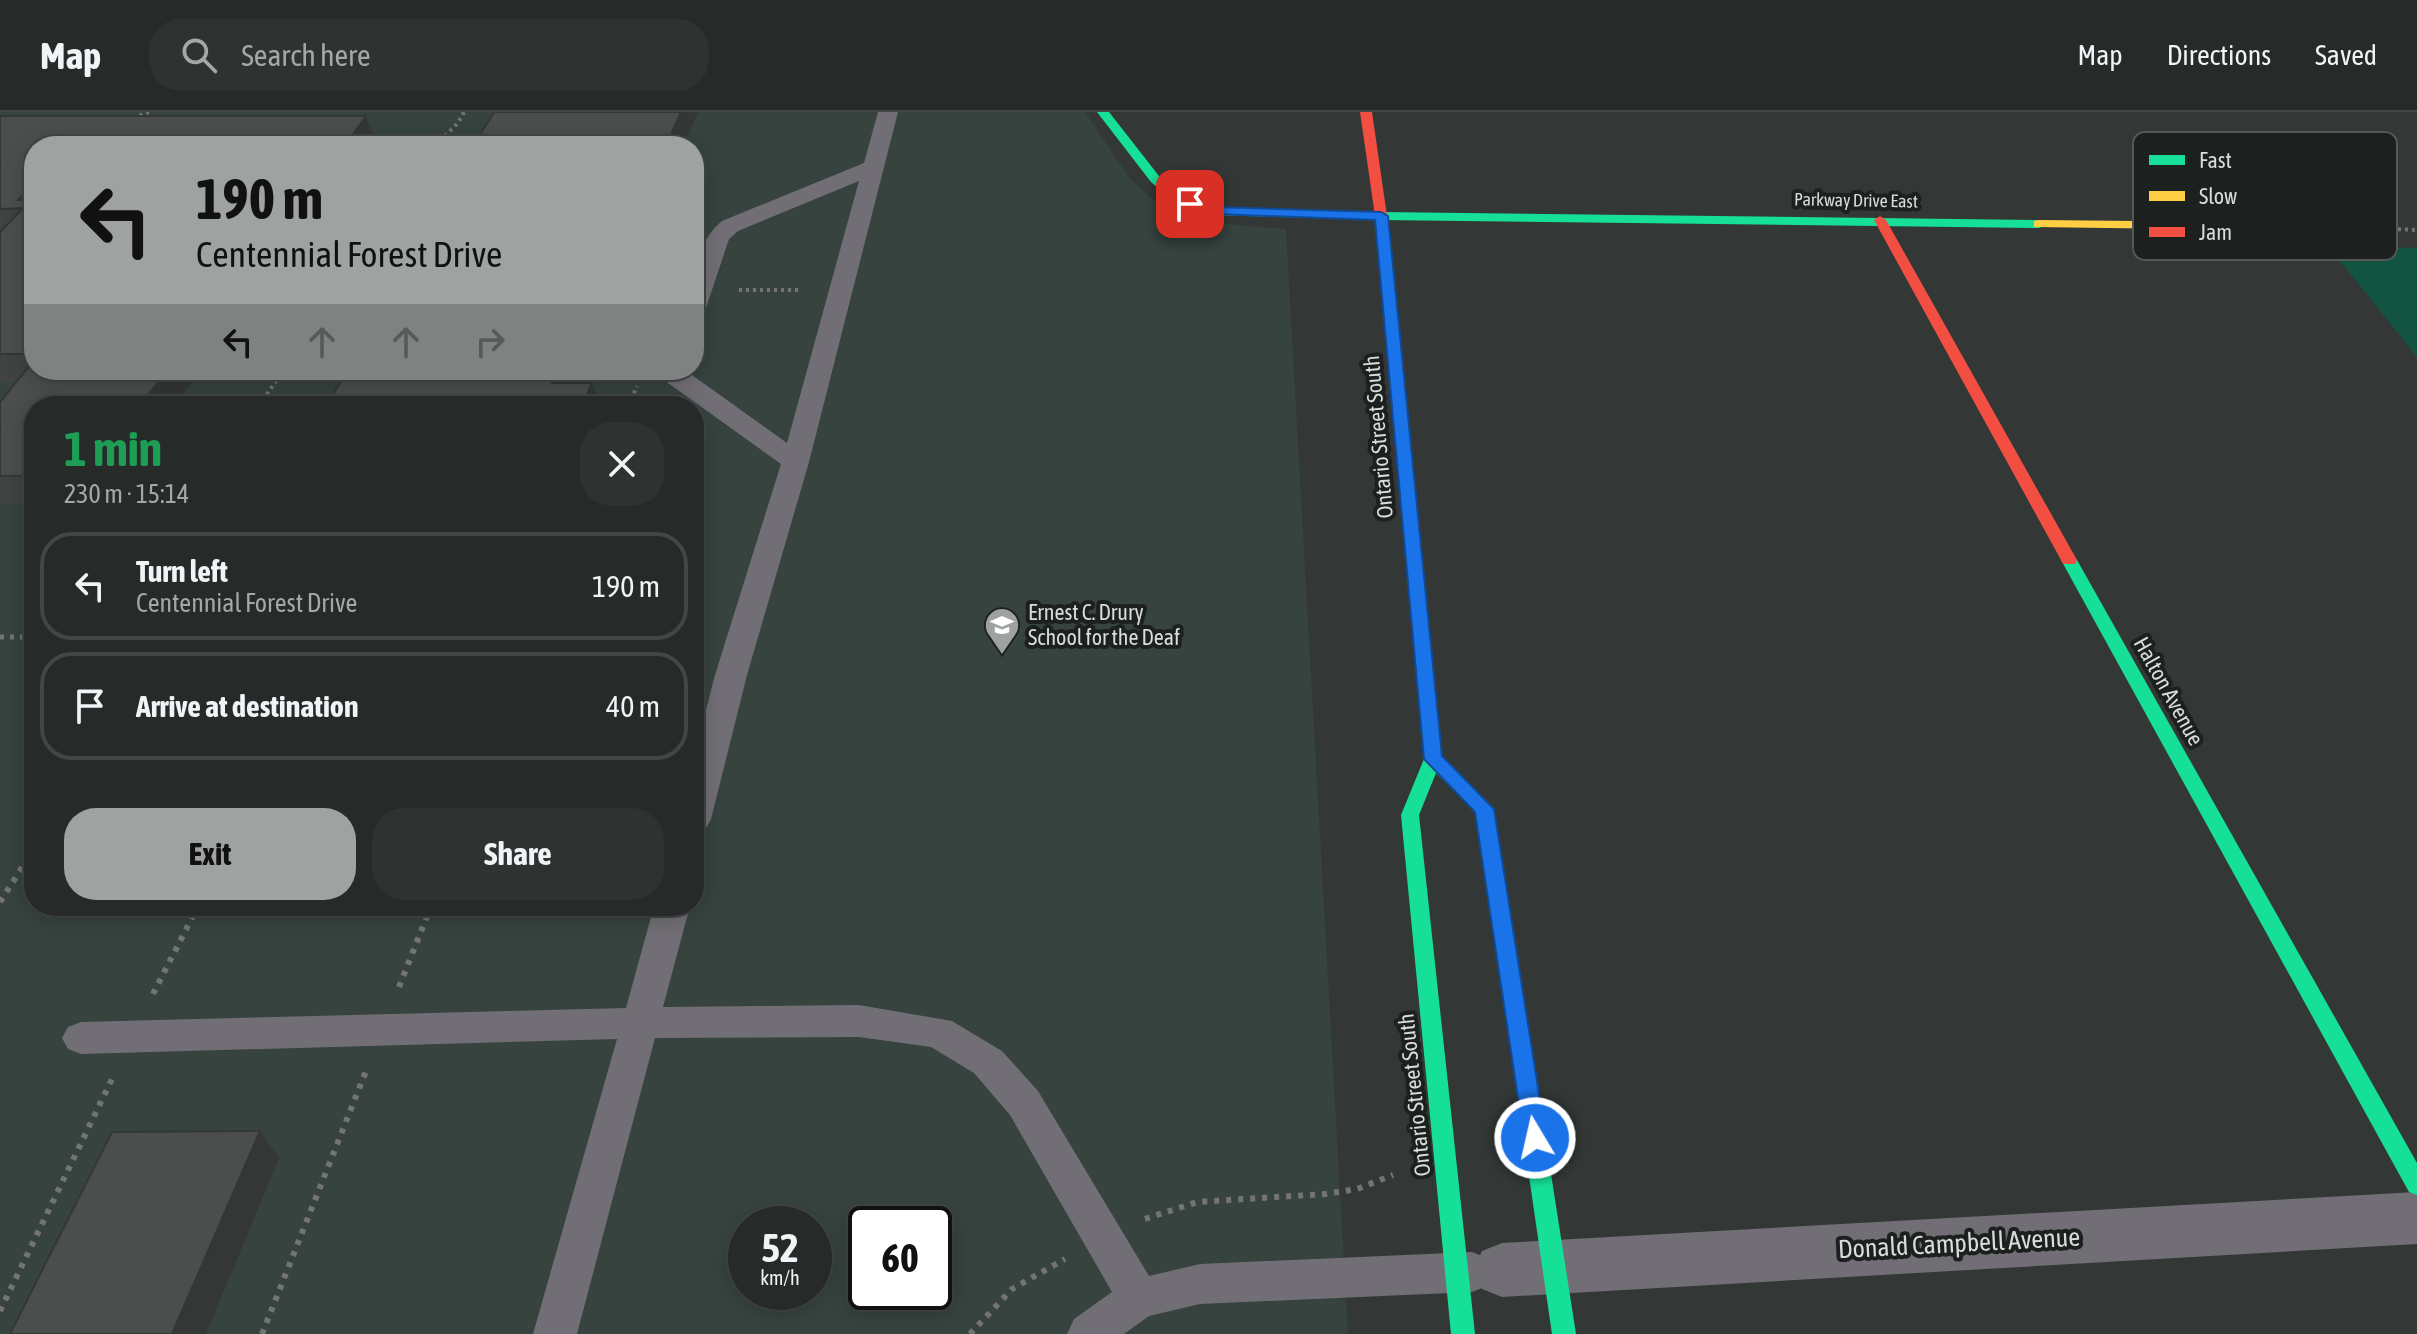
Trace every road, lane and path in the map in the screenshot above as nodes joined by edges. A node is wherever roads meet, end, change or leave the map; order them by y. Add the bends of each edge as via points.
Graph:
1 (149, 112) edge
2 (464, 112) edge
3 (888, 112) edge
4 (1103, 112) edge
5 (1366, 112) edge
6 (123, 122) edge
7 (445, 136) edge
8 (873, 167) junction
9 (1381, 216) junction
10 (1880, 220) junction
11 (2133, 224) edge
12 (704, 279) edge
13 (840, 290) junction
14 (704, 300) edge
15 (680, 380) edge
16 (276, 381) dead end
17 (266, 396) edge
18 (702, 396) edge
19 (704, 397) edge
20 (795, 462) junction
21 (0, 637) edge
22 (24, 637) edge
23 (1433, 759) junction
24 (704, 780) edge
25 (24, 865) edge
26 (0, 902) edge
27 (193, 916) edge
28 (427, 916) edge
29 (669, 916) edge
30 (642, 1023) junction
31 (382, 1029) junction
32 (133, 1036) junction
33 (81, 1038) dead end
34 (1444, 1156) junction
35 (2417, 1185) edge
36 (2417, 1218) edge
37 (1104, 1240) junction
38 (1505, 1269) junction
39 (1139, 1298) junction
40 (0, 1311) edge
41 (262, 1334) edge
42 (555, 1334) edge
43 (970, 1334) edge
44 (1089, 1334) edge
45 (1463, 1334) edge
46 (1564, 1334) edge

1 - 6 path
2 - 7 path
3 - 8 lane
4 - 9 street, Parkway Drive East via 1155,179 1190,204 1213,211
5 - 9 street, Ontario Street South
8 - 12 lane via 730,226 718,236
8 - 13 lane
9 - 10 street, Parkway Drive East
9 - 23 street, Ontario Street South
10 - 11 street, Parkway Drive East
10 - 35 street, Halton Avenue
13 - 14 path
13 - 20 lane
15 - 18 lane
16 - 17 path
19 - 20 lane
20 - 24 lane
21 - 22 path
23 - 34 street, Ontario Street South via 1410,815
23 - 38 street, Ontario Street South via 1485,809
25 - 26 path
27 - 32 path
28 - 31 path
29 - 30 lane
30 - 31 lane
30 - 37 lane via 859,1021 939,1032 988,1062 1024,1103
30 - 42 lane
31 - 32 lane
31 - 41 path
32 - 33 lane
32 - 40 path
34 - 37 path via 1353,1190 1173,1206
34 - 38 street, Ontario Street South
36 - 38 street, Donald Campbell Avenue
37 - 39 lane
37 - 43 path via 1017,1283
38 - 39 lane via 1200,1284
38 - 45 street, Ontario Street South
38 - 46 street, Ontario Street South
39 - 44 lane

